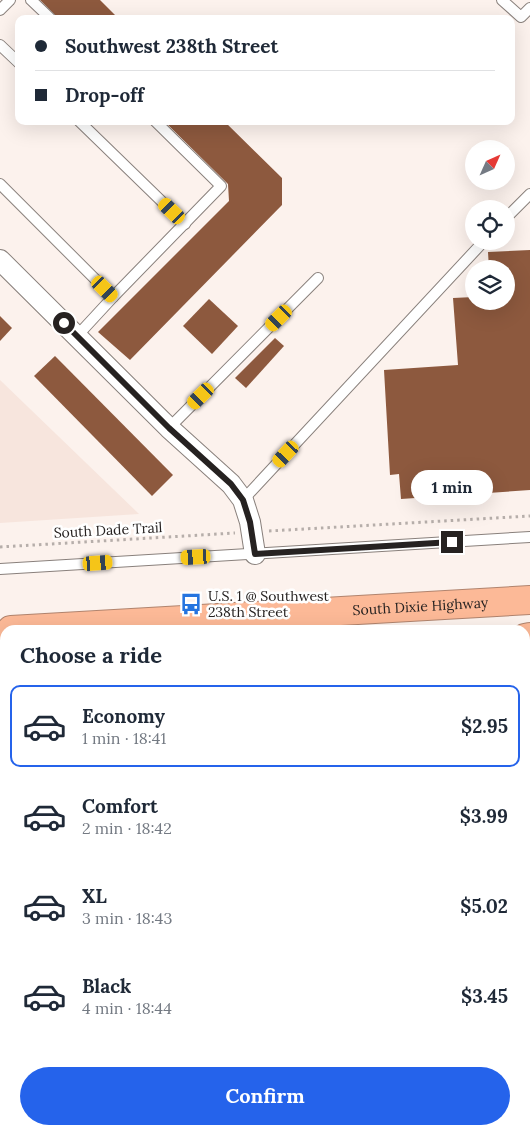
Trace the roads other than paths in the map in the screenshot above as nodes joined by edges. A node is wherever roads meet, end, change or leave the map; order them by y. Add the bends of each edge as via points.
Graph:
1 (10, 0) edge
2 (31, 0) edge
3 (502, 0) edge
4 (530, 8) edge
5 (0, 10) edge
6 (46, 15) edge
7 (0, 45) edge
8 (15, 59) edge
9 (83, 125) edge
10 (159, 125) edge
11 (0, 184) edge
12 (530, 194) edge
13 (515, 209) edge
14 (185, 224) junction
15 (476, 250) edge
16 (0, 260) edge
17 (318, 278) dead end
18 (113, 297) junction
19 (77, 336) junction
20 (169, 428) junction
21 (243, 500) junction
22 (530, 537) edge
23 (255, 554) junction
24 (0, 569) edge
25 (530, 600) edge
26 (98, 625) edge

1 - 5 lane
2 - 6 lane
3 - 4 lane via 521,17
7 - 8 lane
9 - 14 lane
10 - 14 lane via 221,186
11 - 18 lane
12 - 13 lane
14 - 18 lane
15 - 21 lane
16 - 19 street
17 - 20 lane
18 - 19 lane
19 - 20 street
20 - 21 street via 231,484
21 - 23 street
22 - 23 lane
23 - 24 lane
25 - 26 highway, South Dixie Highway

